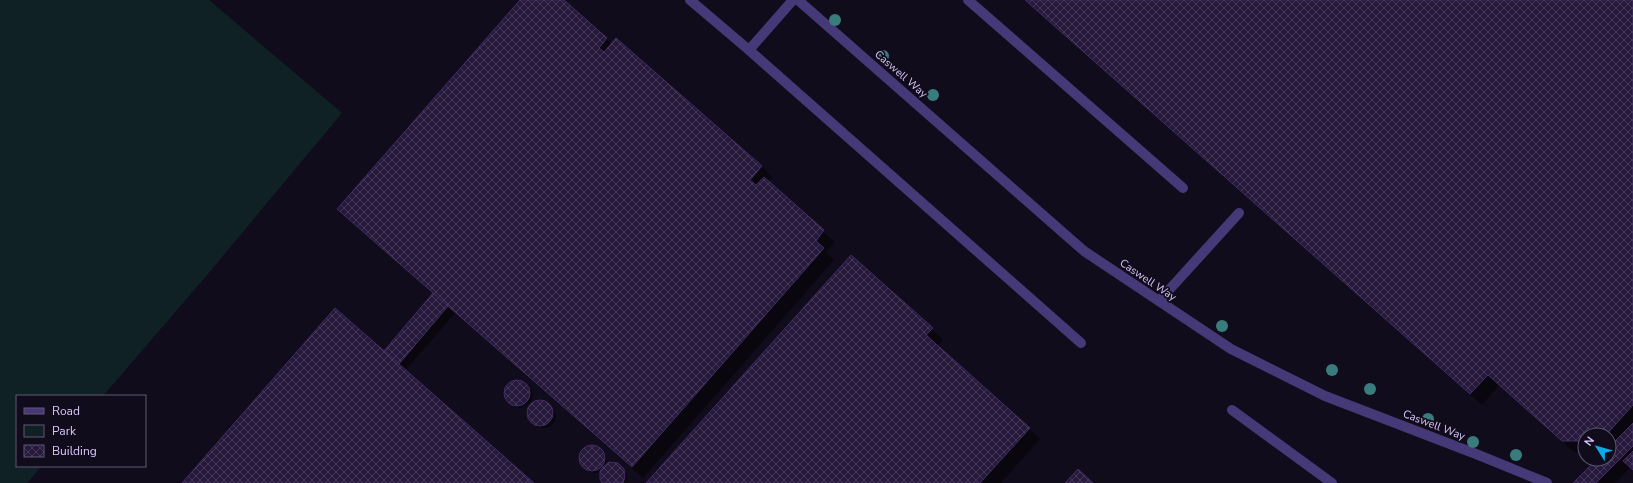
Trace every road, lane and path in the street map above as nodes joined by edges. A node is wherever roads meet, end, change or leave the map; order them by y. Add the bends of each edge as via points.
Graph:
1 (690, 0) edge
2 (793, 0) edge
3 (798, 0) edge
4 (968, 0) edge
5 (749, 50) junction
6 (1183, 188) dead end
7 (1239, 212) dead end
8 (1159, 301) junction
9 (1081, 344) dead end
10 (1232, 410) dead end
11 (1332, 483) edge
12 (1546, 483) edge

1 - 5 street
2 - 5 street
3 - 8 street, Caswell Way via 1084,251
4 - 6 street
5 - 9 street
7 - 8 street
8 - 12 street, Caswell Way via 1231,349 1325,396
10 - 11 street

